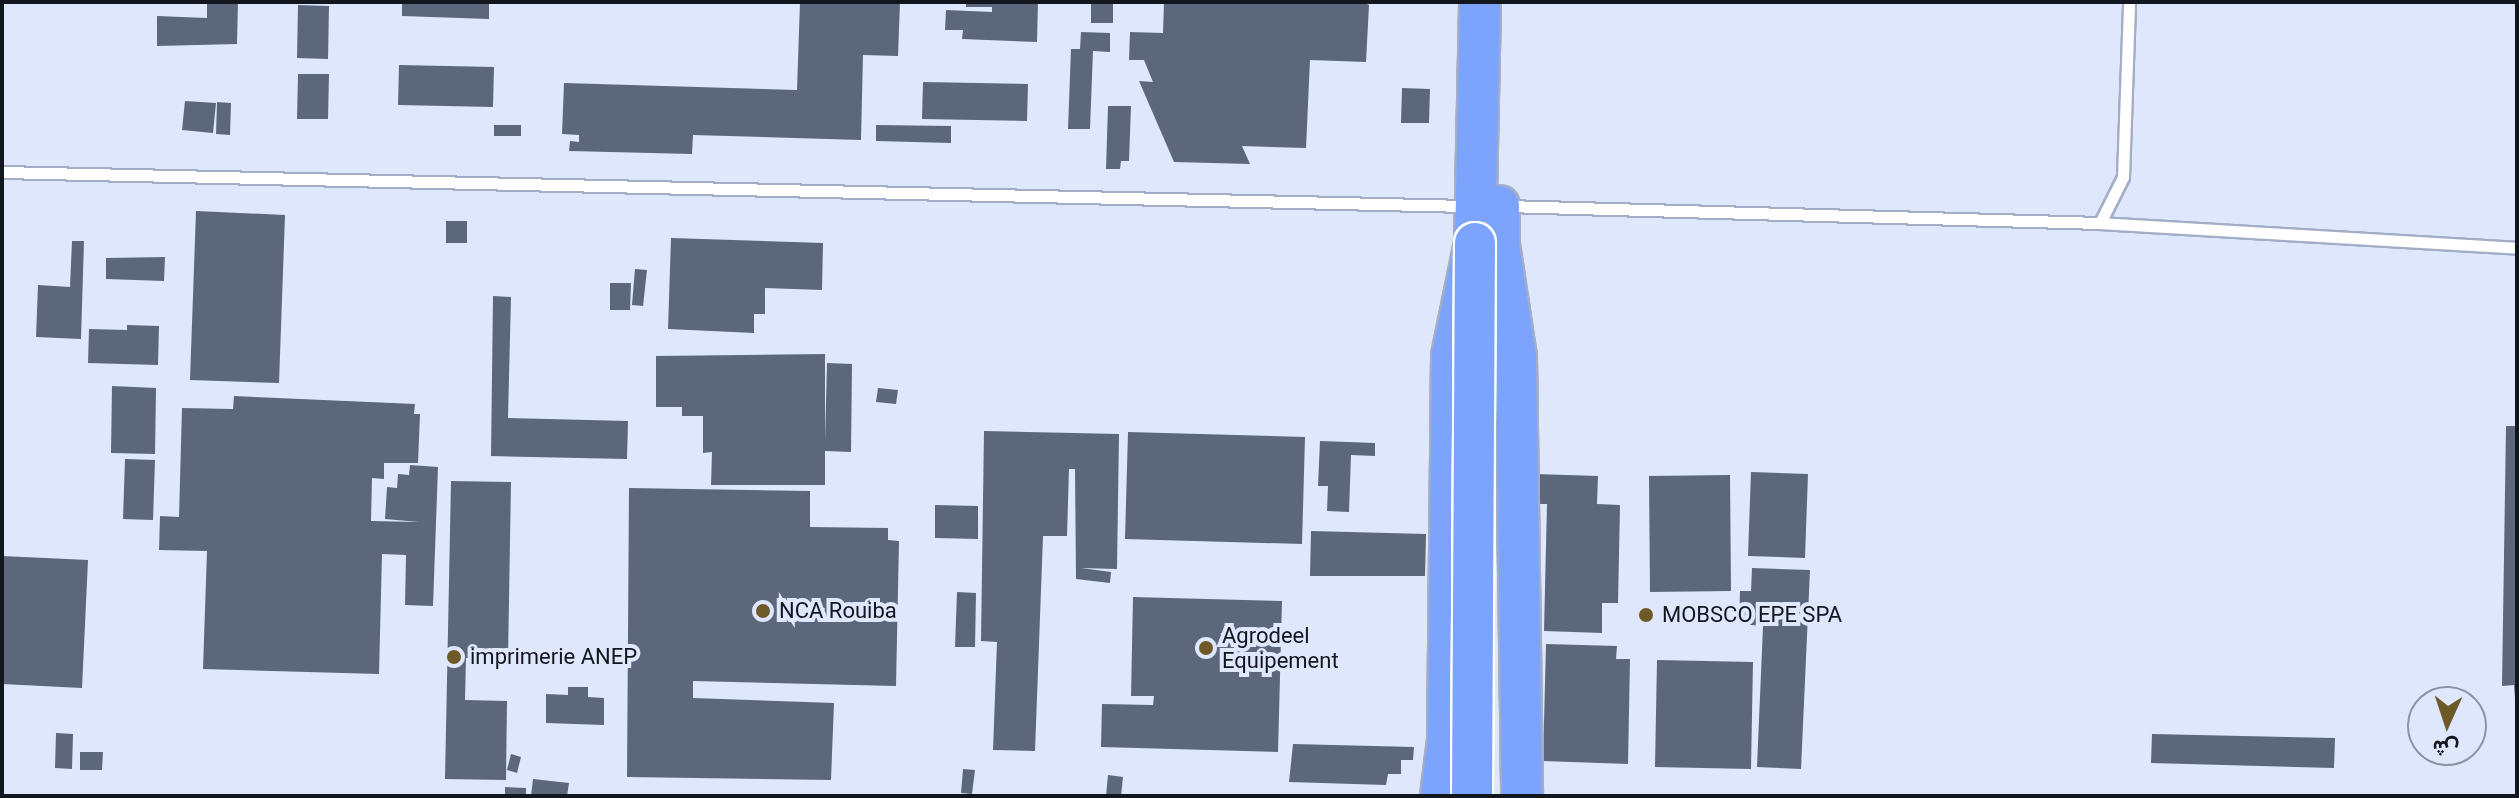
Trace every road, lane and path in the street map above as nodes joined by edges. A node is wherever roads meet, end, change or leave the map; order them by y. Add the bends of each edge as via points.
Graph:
1 (1480, 2) edge
2 (1502, 2) edge
3 (2129, 2) edge
4 (2, 172) edge
5 (2100, 223) junction
6 (1487, 225) junction
7 (2517, 248) edge
8 (1441, 796) edge
9 (1471, 796) edge
10 (1493, 796) edge
11 (1504, 796) edge
12 (1522, 796) edge

1 - 6 highway
2 - 6 highway
3 - 5 lane via 2123,177
4 - 6 lane
5 - 6 lane
5 - 7 lane
6 - 8 highway via 1452,356 1448,740
6 - 9 highway, bridge
6 - 11 highway
6 - 12 highway via 1516,357
9 - 10 highway

